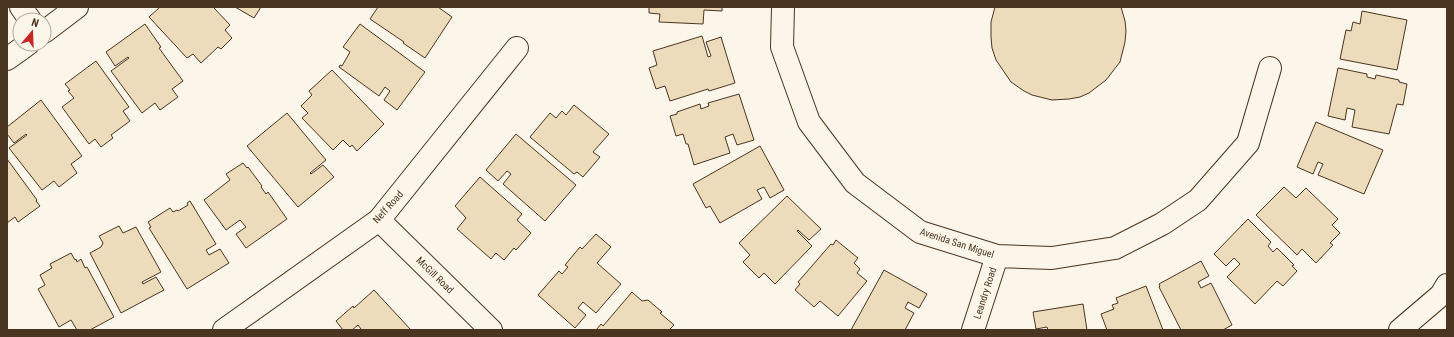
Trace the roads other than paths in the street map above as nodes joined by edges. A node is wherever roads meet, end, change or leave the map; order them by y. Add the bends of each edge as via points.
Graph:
1 (77, 7) edge
2 (783, 7) edge
3 (52, 26) edge
4 (516, 48) dead end
5 (17, 52) edge
6 (7, 59) edge
7 (1270, 68) dead end
8 (379, 220) junction
9 (997, 256) junction
10 (1447, 285) edge
11 (224, 330) edge
12 (491, 330) edge
13 (973, 330) edge
14 (1400, 330) edge

1 - 3 street
2 - 9 street, Avenida San Miguel via 782,47 809,122 855,183 920,232
4 - 8 street, Neff Road
5 - 6 street
7 - 9 street, Avenida San Miguel via 1248,143 1198,200 1168,220 1115,248 1052,258
8 - 11 street, Neff Road
8 - 12 street, McGill Road
9 - 13 street, Leandry Road
10 - 14 street via 1441,295

